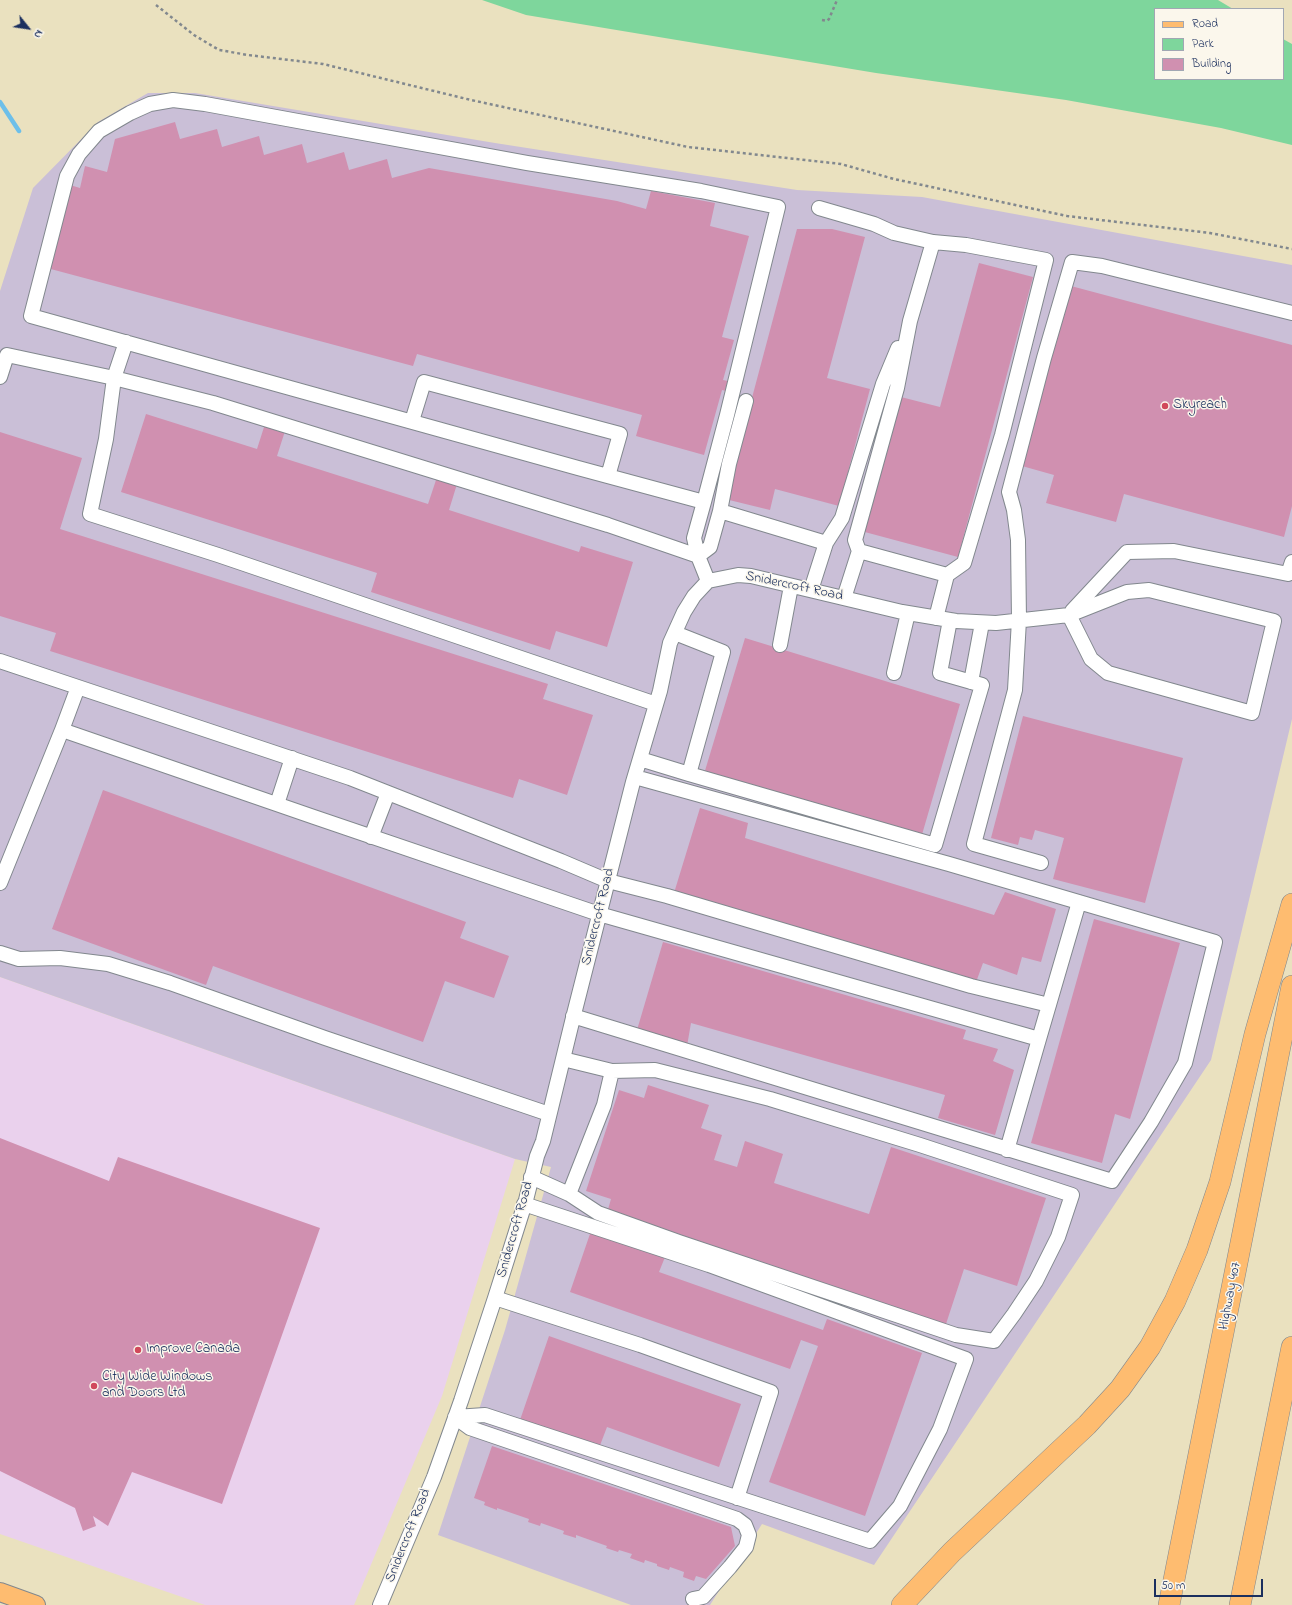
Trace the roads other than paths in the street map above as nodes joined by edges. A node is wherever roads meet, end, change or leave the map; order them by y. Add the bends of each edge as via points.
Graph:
1 (819, 208) dead end
2 (933, 242) junction
3 (1292, 313) edge
4 (910, 320) junction
5 (126, 342) junction
6 (0, 377) edge
7 (114, 378) junction
8 (746, 401) dead end
9 (412, 421) junction
10 (608, 476) junction
11 (704, 502) junction
12 (720, 511) junction
13 (826, 543) junction
14 (859, 551) junction
15 (698, 556) junction
16 (1292, 562) edge
17 (947, 575) junction
18 (708, 581) junction
19 (791, 586) junction
20 (812, 590) junction
21 (844, 598) junction
22 (908, 613) junction
23 (1069, 615) junction
24 (936, 618) junction
25 (950, 620) junction
26 (1019, 620) junction
27 (982, 622) junction
28 (675, 633) junction
29 (780, 644) dead end
30 (0, 661) edge
31 (894, 674) dead end
32 (971, 682) junction
33 (78, 687) junction
34 (656, 704) junction
35 (62, 730) junction
36 (292, 758) junction
37 (640, 759) junction
38 (689, 774) junction
39 (635, 777) junction
40 (388, 793) junction
41 (277, 804) junction
42 (371, 837) junction
43 (1040, 863) dead end
44 (608, 881) junction
45 (0, 883) edge
46 (1079, 902) junction
47 (1292, 904) edge
48 (599, 914) junction
49 (0, 953) edge
50 (1292, 986) edge
51 (1049, 1005) junction
52 (573, 1016) junction
53 (1039, 1039) junction
54 (563, 1059) junction
55 (612, 1071) junction
56 (549, 1114) junction
57 (1007, 1150) junction
58 (531, 1177) junction
59 (569, 1194) junction
60 (524, 1204) junction
61 (495, 1298) junction
62 (1292, 1347) edge
63 (455, 1417) junction
64 (737, 1498) junction
65 (0, 1592) edge
66 (694, 1599) dead end
67 (36, 1605) edge
68 (380, 1605) edge
69 (902, 1605) edge
70 (1169, 1605) edge
71 (1240, 1605) edge

1 - 2 street via 874,224 894,233
2 - 4 street
2 - 17 street via 966,245 1046,260 1002,434 964,563
3 - 26 street via 1102,266 1072,262 1009,492 1018,540
4 - 13 street via 883,384 842,518
4 - 14 street via 897,388 855,540
5 - 7 street
5 - 9 street
5 - 11 street via 31,316 67,176 78,154 98,131 150,104 173,100 205,104 527,163 701,191 778,207
6 - 7 street via 7,355
7 - 15 street via 220,405 608,525
7 - 34 street via 106,439 90,514
8 - 12 street via 729,464
9 - 10 street
9 - 10 street via 424,382 620,434
10 - 11 street
11 - 15 street via 694,538
12 - 13 street
12 - 15 street via 710,547
13 - 20 street
14 - 17 street
14 - 21 street
15 - 18 street
16 - 23 street via 1288,574 1174,551 1127,552
17 - 24 street
18 - 19 street, Snidercroft Road via 738,575
18 - 28 street, Snidercroft Road via 694,596
19 - 20 street, Snidercroft Road
19 - 29 street
20 - 21 street, Snidercroft Road
21 - 22 street, Snidercroft Road
22 - 24 street, Snidercroft Road
22 - 31 street
23 - 23 street, Snidercroft Road via 1091,659 1108,673 1252,713 1274,621 1149,590 1127,592
23 - 26 street, Snidercroft Road
24 - 25 street, Snidercroft Road
25 - 27 street, Snidercroft Road
25 - 32 street via 940,673
26 - 27 street, Snidercroft Road
26 - 43 street via 1016,690 974,844
27 - 32 street
28 - 34 street, Snidercroft Road via 670,643
28 - 38 street via 723,652
30 - 33 street
32 - 38 street via 982,685 935,845
33 - 35 street
33 - 36 street
34 - 37 street, Snidercroft Road
35 - 41 street
35 - 45 street
36 - 40 street
36 - 41 street
37 - 38 street
37 - 39 street, Snidercroft Road
39 - 44 street, Snidercroft Road
39 - 46 street
40 - 42 street
40 - 44 street
41 - 42 street
42 - 48 street
44 - 48 street, Snidercroft Road
44 - 51 street via 674,898 971,986
46 - 51 street
46 - 57 street via 1215,942 1185,1063 1152,1122 1112,1182
47 - 69 highway via 1255,1034 1220,1182 1197,1250 1175,1301 1150,1347 1120,1389 1087,1425 952,1552
48 - 52 street, Snidercroft Road
48 - 53 street
49 - 56 street via 19,959 60,958 108,964
50 - 70 highway, Highway 407
51 - 53 street
52 - 54 street, Snidercroft Road
52 - 57 street
53 - 57 street
54 - 55 street
54 - 56 street, Snidercroft Road
55 - 59 street via 604,1105
55 - 59 street via 655,1070 770,1100 920,1145 1072,1195 1058,1237 1036,1281 994,1341 956,1335 679,1242 598,1213
56 - 58 street, Snidercroft Road
58 - 59 street
58 - 60 street, Snidercroft Road
60 - 61 street, Snidercroft Road
60 - 64 street via 709,1265 966,1359 940,1429 900,1506 870,1541
61 - 63 street, Snidercroft Road
61 - 64 street via 640,1344 771,1392
62 - 71 highway
63 - 64 street via 485,1415
63 - 66 street via 470,1428 737,1518 745,1525 749,1535 746,1547 703,1597
63 - 68 street, Snidercroft Road via 434,1477
65 - 67 main road

